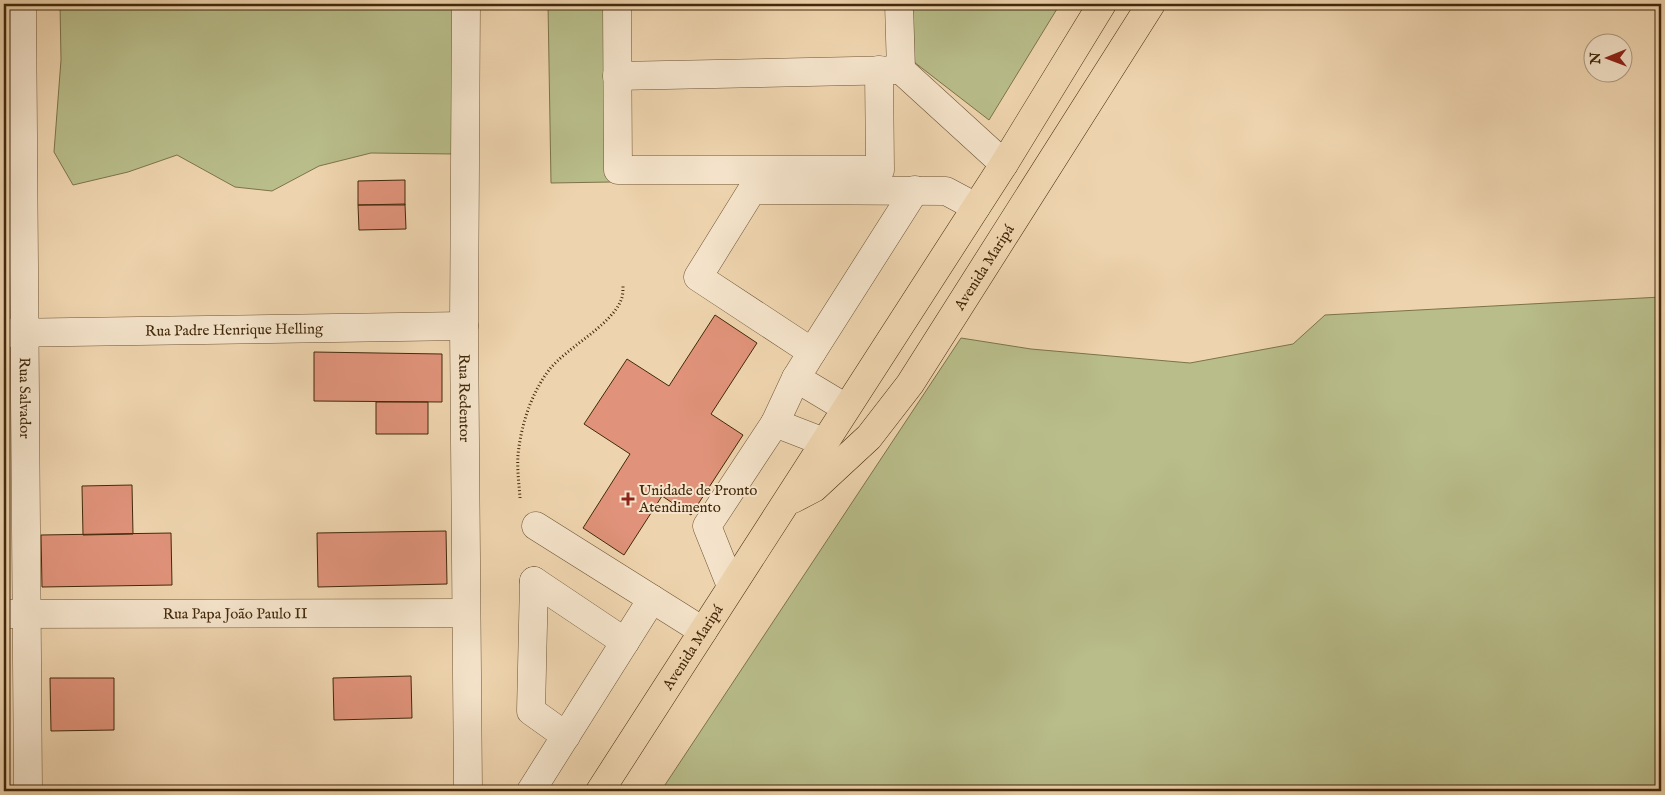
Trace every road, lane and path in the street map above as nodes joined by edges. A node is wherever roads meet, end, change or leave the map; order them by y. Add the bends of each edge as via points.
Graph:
1 (466, 4) edge
2 (617, 4) edge
3 (899, 4) edge
4 (1102, 4) edge
5 (1151, 4) edge
6 (16, 19) edge
7 (890, 70) junction
8 (617, 76) junction
9 (1004, 164) junction
10 (916, 190) junction
11 (976, 208) junction
12 (623, 285) dead end
13 (464, 326) junction
14 (14, 333) edge
15 (812, 352) junction
16 (796, 378) junction
17 (846, 408) junction
18 (775, 423) junction
19 (824, 442) junction
20 (520, 498) dead end
21 (786, 503) junction
22 (536, 526) dead end
23 (732, 586) junction
24 (652, 599) junction
25 (466, 613) junction
26 (15, 614) edge
27 (703, 631) junction
28 (625, 642) junction
29 (566, 736) junction
30 (28, 791) edge
31 (468, 791) edge
32 (531, 791) edge
33 (600, 791) edge

1 - 13 street, Rua Redentor
2 - 8 street
3 - 7 street
4 - 9 main road, Avenida Maripá
5 - 21 main road, Avenida Maripá via 910,384 869,437 814,488
6 - 14 street, Rua Salvador
7 - 8 street
7 - 8 street via 880,170 618,170
7 - 9 street
9 - 11 main road, Avenida Maripá
10 - 11 street via 946,191
10 - 15 street
10 - 15 street via 752,190 698,277
11 - 17 main road, Avenida Maripá
12 - 20 path via 622,300 612,314 550,369 535,393 522,427 518,457
13 - 14 street, Rua Padre Henrique Helling
13 - 25 street, Rua Redentor
14 - 26 street, Rua Salvador
15 - 16 street
16 - 17 street
16 - 18 street
17 - 19 main road, Avenida Maripá
18 - 19 street
18 - 23 street via 707,526
19 - 21 main road, Avenida Maripá
21 - 23 main road, Avenida Maripá
22 - 24 street
23 - 27 main road, Avenida Maripá
24 - 27 street
24 - 28 street
25 - 26 street, Rua Papa João Paulo II
25 - 31 street, Rua Redentor
26 - 30 street, Rua Salvador
27 - 33 main road, Avenida Maripá
28 - 29 street
28 - 29 street via 534,580 531,710
29 - 32 street

